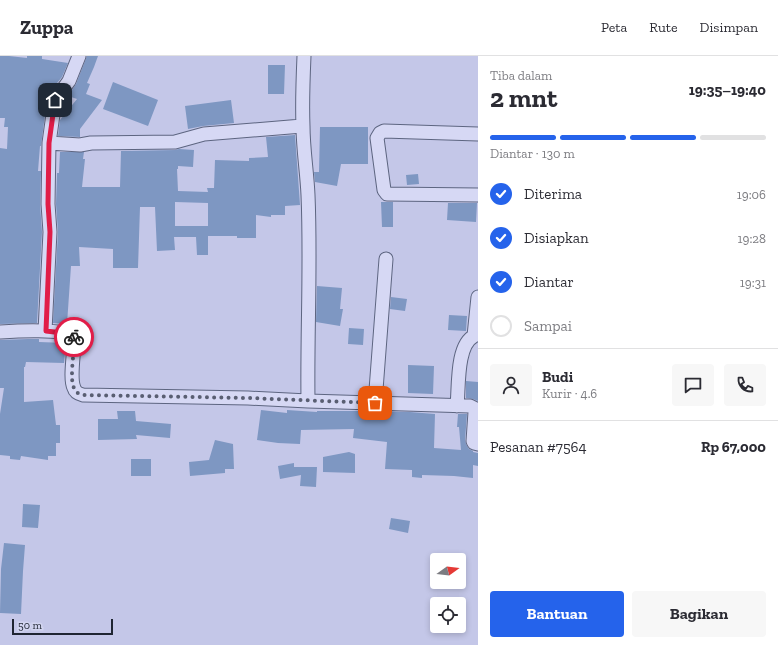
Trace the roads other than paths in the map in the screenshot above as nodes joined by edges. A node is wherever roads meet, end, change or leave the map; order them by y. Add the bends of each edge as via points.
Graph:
1 (79, 56) edge
2 (304, 56) edge
3 (302, 126) junction
4 (478, 134) edge
5 (49, 143) junction
6 (478, 195) edge
7 (386, 259) dead end
8 (478, 297) edge
9 (46, 331) junction
10 (0, 332) edge
11 (476, 336) edge
12 (308, 401) junction
13 (375, 403) junction
14 (458, 406) junction
15 (478, 444) edge

1 - 5 street via 69,81 55,100
2 - 3 street
3 - 5 street via 204,134 175,142 80,145
3 - 12 street via 308,202
4 - 6 street via 384,132 377,138 384,190 387,194
5 - 9 street via 50,232
7 - 13 street
8 - 11 street
9 - 10 street
9 - 12 street via 68,333 74,337 72,379 74,388 83,395
11 - 14 street via 466,344 460,360
12 - 13 street
13 - 14 street
14 - 15 street via 474,408 473,441

